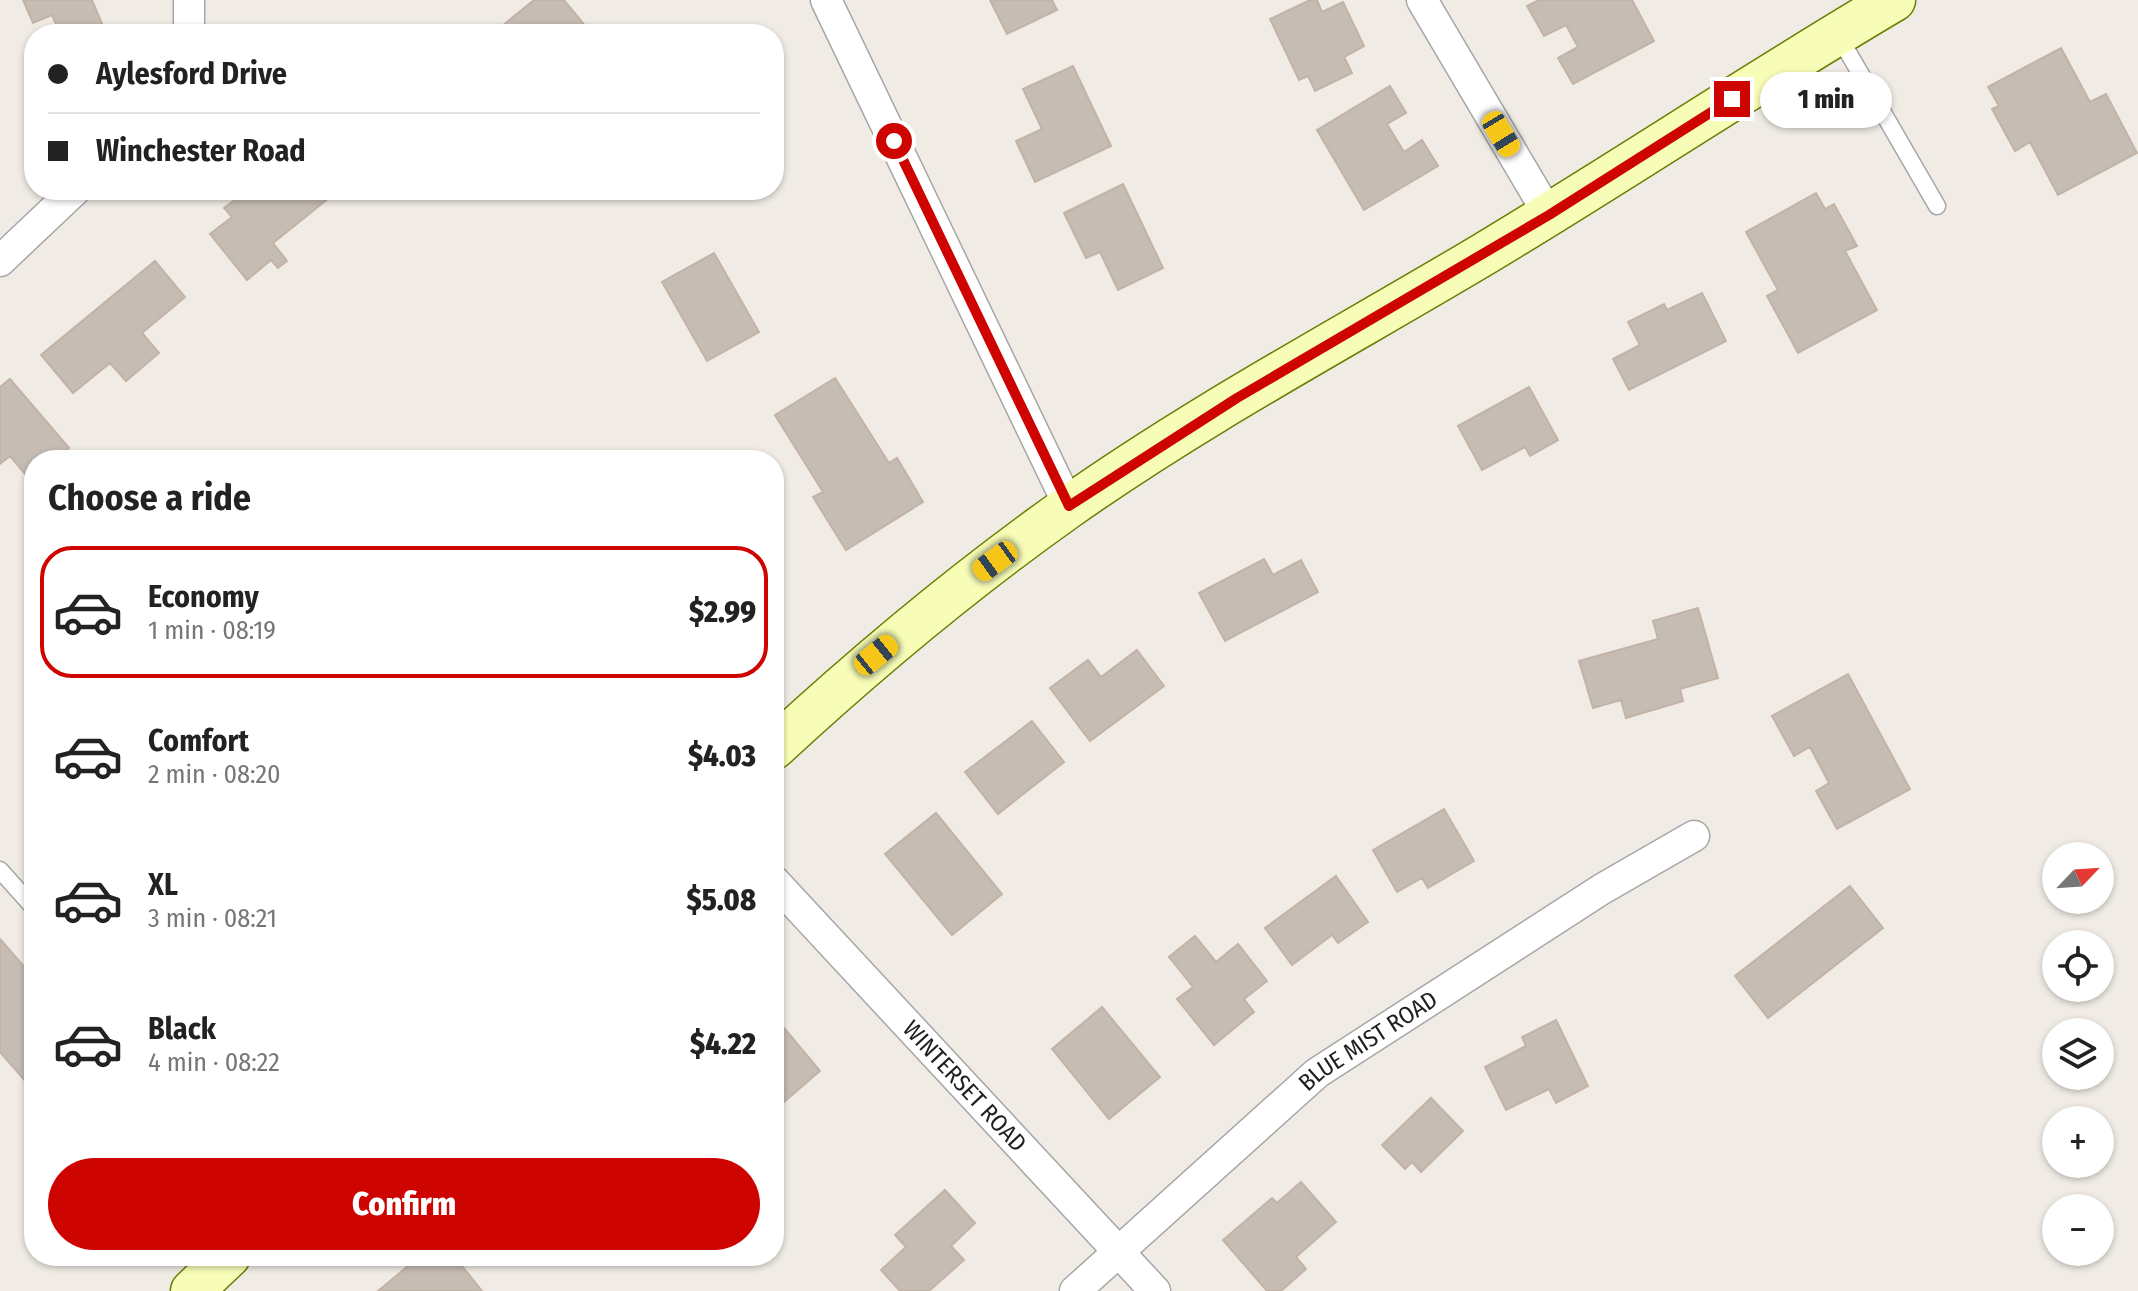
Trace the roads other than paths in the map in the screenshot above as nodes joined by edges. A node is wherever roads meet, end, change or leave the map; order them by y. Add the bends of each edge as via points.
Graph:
1 (189, 0) edge
2 (826, 0) edge
3 (1422, 0) edge
4 (1894, 0) edge
5 (189, 24) edge
6 (1837, 34) junction
7 (64, 200) edge
8 (1937, 206) dead end
9 (1549, 215) junction
10 (0, 261) edge
11 (1069, 506) junction
12 (784, 739) edge
13 (1694, 836) dead end
14 (0, 870) edge
15 (784, 892) edge
16 (24, 897) edge
17 (1118, 1250) junction
18 (218, 1266) edge
19 (192, 1291) edge
20 (1075, 1291) edge
21 (1155, 1291) edge

1 - 5 street
2 - 11 street
3 - 9 street
4 - 6 street
6 - 8 lane
6 - 9 street
7 - 10 street
9 - 11 street via 1237,398
11 - 12 street via 853,674
13 - 17 street, BLUE MIST ROAD via 1602,889 1317,1073
14 - 16 lane
15 - 17 street, WINTERSET ROAD
17 - 20 street, BLUE MIST ROAD
17 - 21 street, WINTERSET ROAD
18 - 19 street

